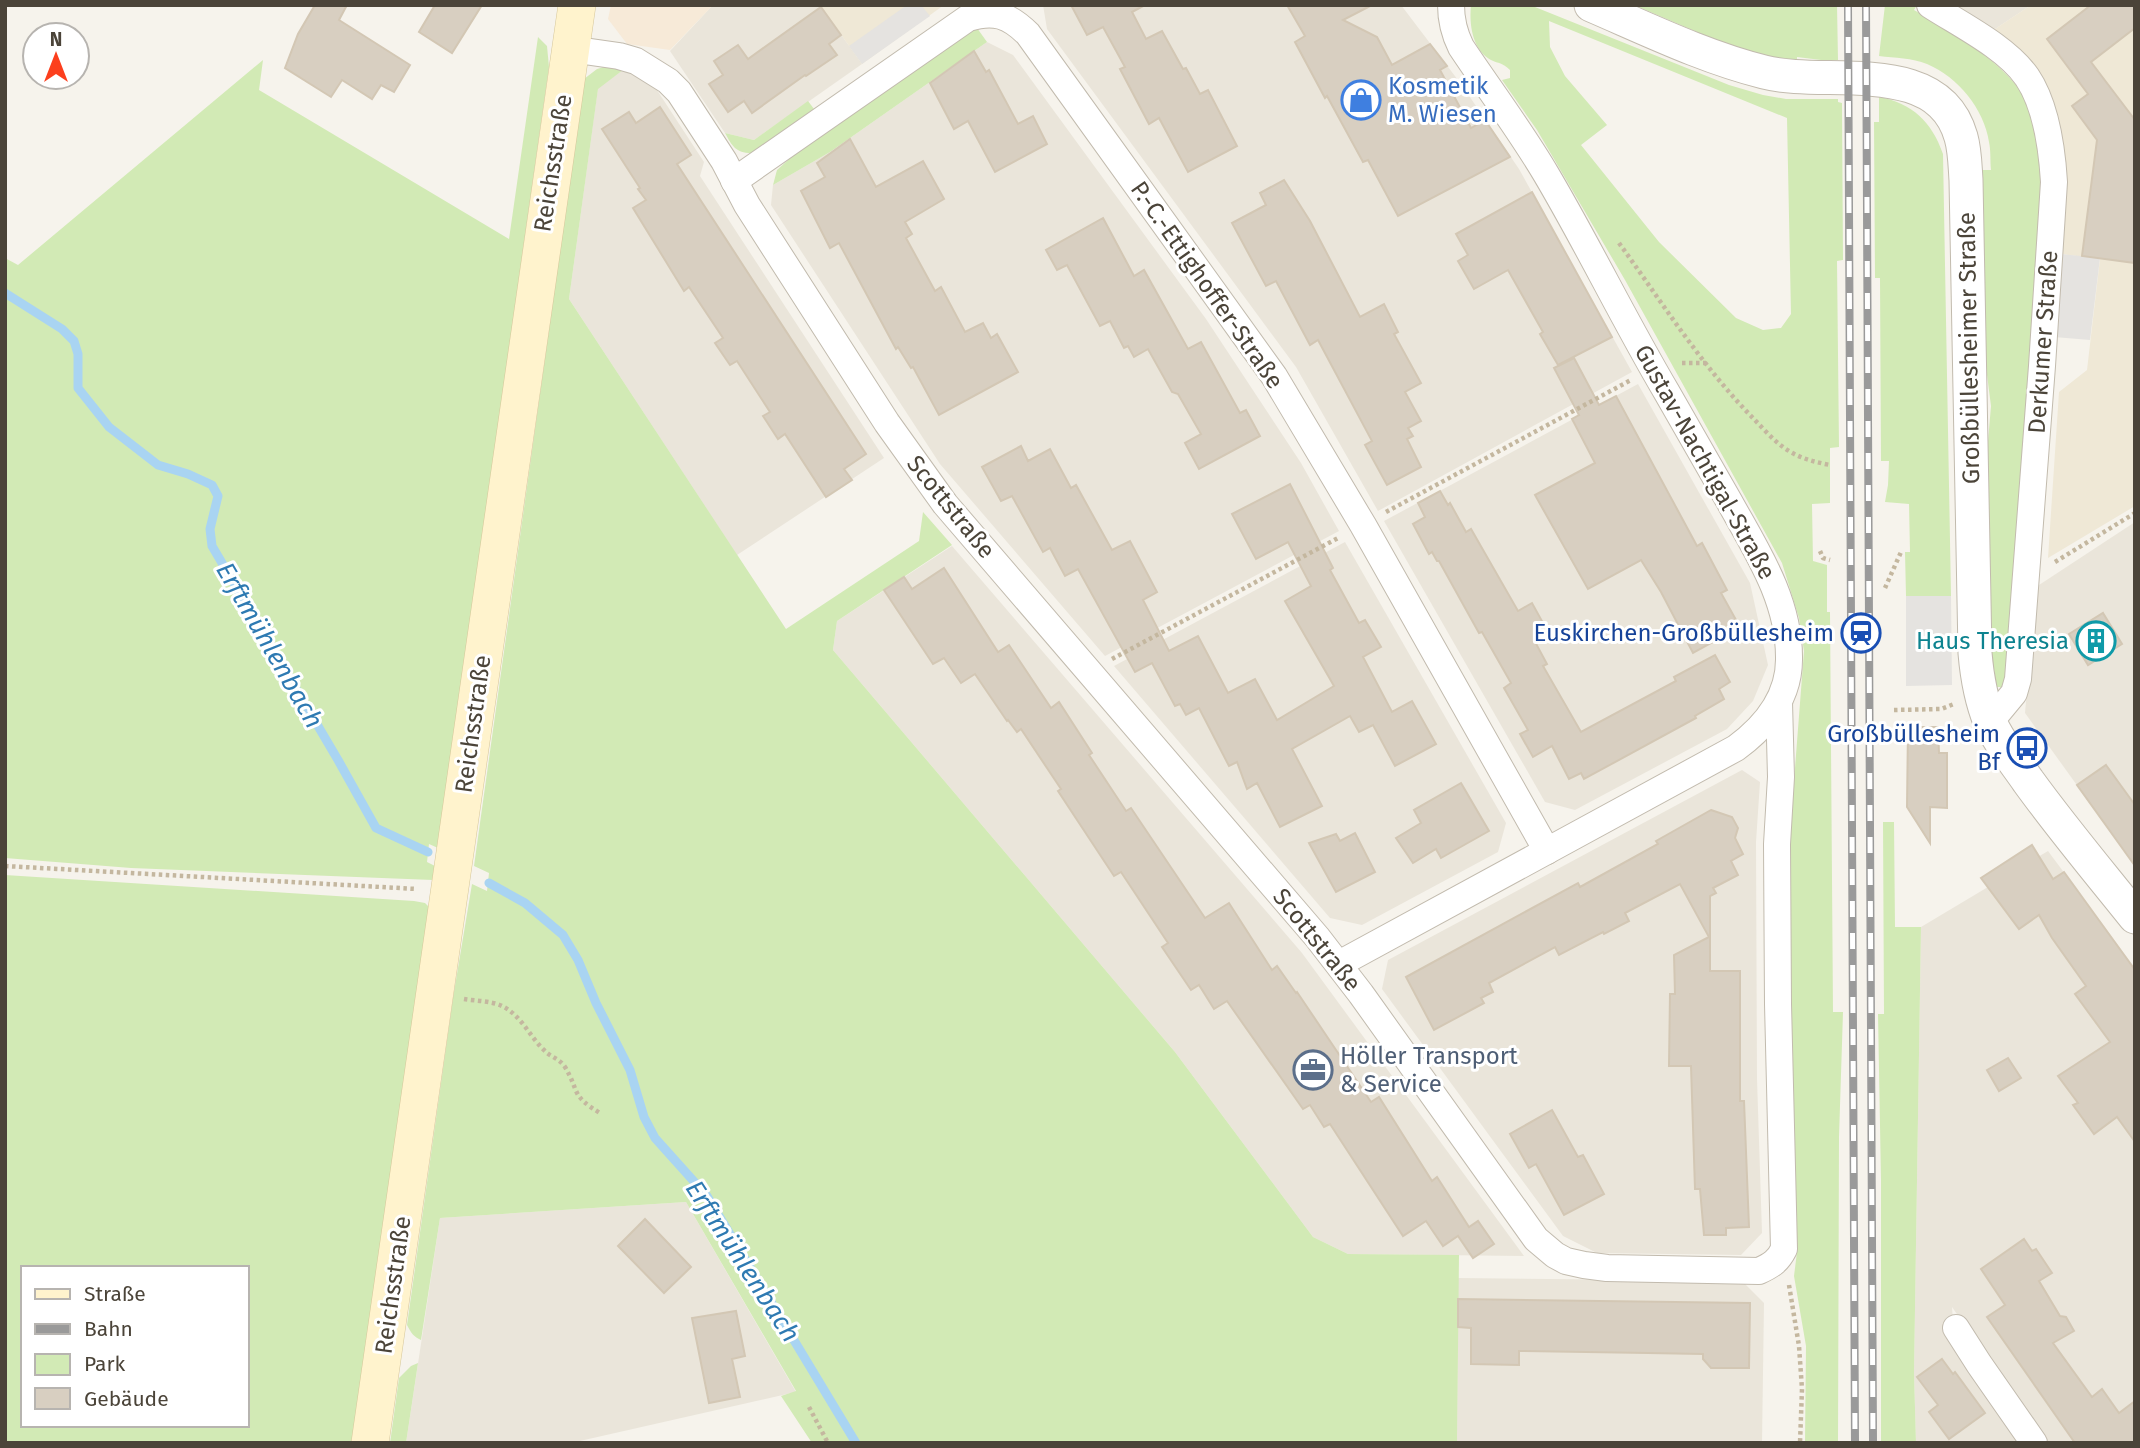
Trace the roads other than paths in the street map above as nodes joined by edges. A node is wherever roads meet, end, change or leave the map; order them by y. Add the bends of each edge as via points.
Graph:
1 (576, 5) edge
2 (1451, 5) edge
3 (1591, 5) edge
4 (1930, 5) edge
5 (570, 49) junction
6 (734, 181) junction
7 (1779, 702) junction
8 (1986, 708) junction
9 (1547, 851) junction
10 (2135, 917) edge
11 (1339, 964) junction
12 (1956, 1328) dead end
13 (370, 1443) edge
14 (2034, 1443) edge

1 - 5 main road, Reichsstraße
2 - 7 street, Gustav-Nachtigal-Straße via 1461,47 1545,172 1765,564 1781,606 1790,657 1788,680
3 - 8 street, Großbüllesheimer Straße via 1765,73 1910,85 1937,100 1956,124 1966,180 1976,673
4 - 8 street, Derkumer Straße via 2004,54 2026,76 2034,88 2050,147 2053,195 2018,680 2014,693
5 - 6 street, Scottstraße via 628,58 668,80
5 - 13 main road, Reichsstraße
6 - 9 street, P.-C.-Ettighoffer-Straße via 968,18 989,14 1011,19 1028,34 1259,352 1373,519
6 - 11 street, Scottstraße via 945,504
7 - 9 street, Gustav-Nachtigal-Straße via 1756,733 1735,748
7 - 11 street, Scottstraße via 1778,991 1785,1234 1784,1249 1772,1265 1739,1271 1607,1268 1555,1255 1536,1238
8 - 10 street, Großbüllesheimer Straße via 2004,746 2034,789
9 - 11 street, Gustav-Nachtigal-Straße
12 - 14 street

